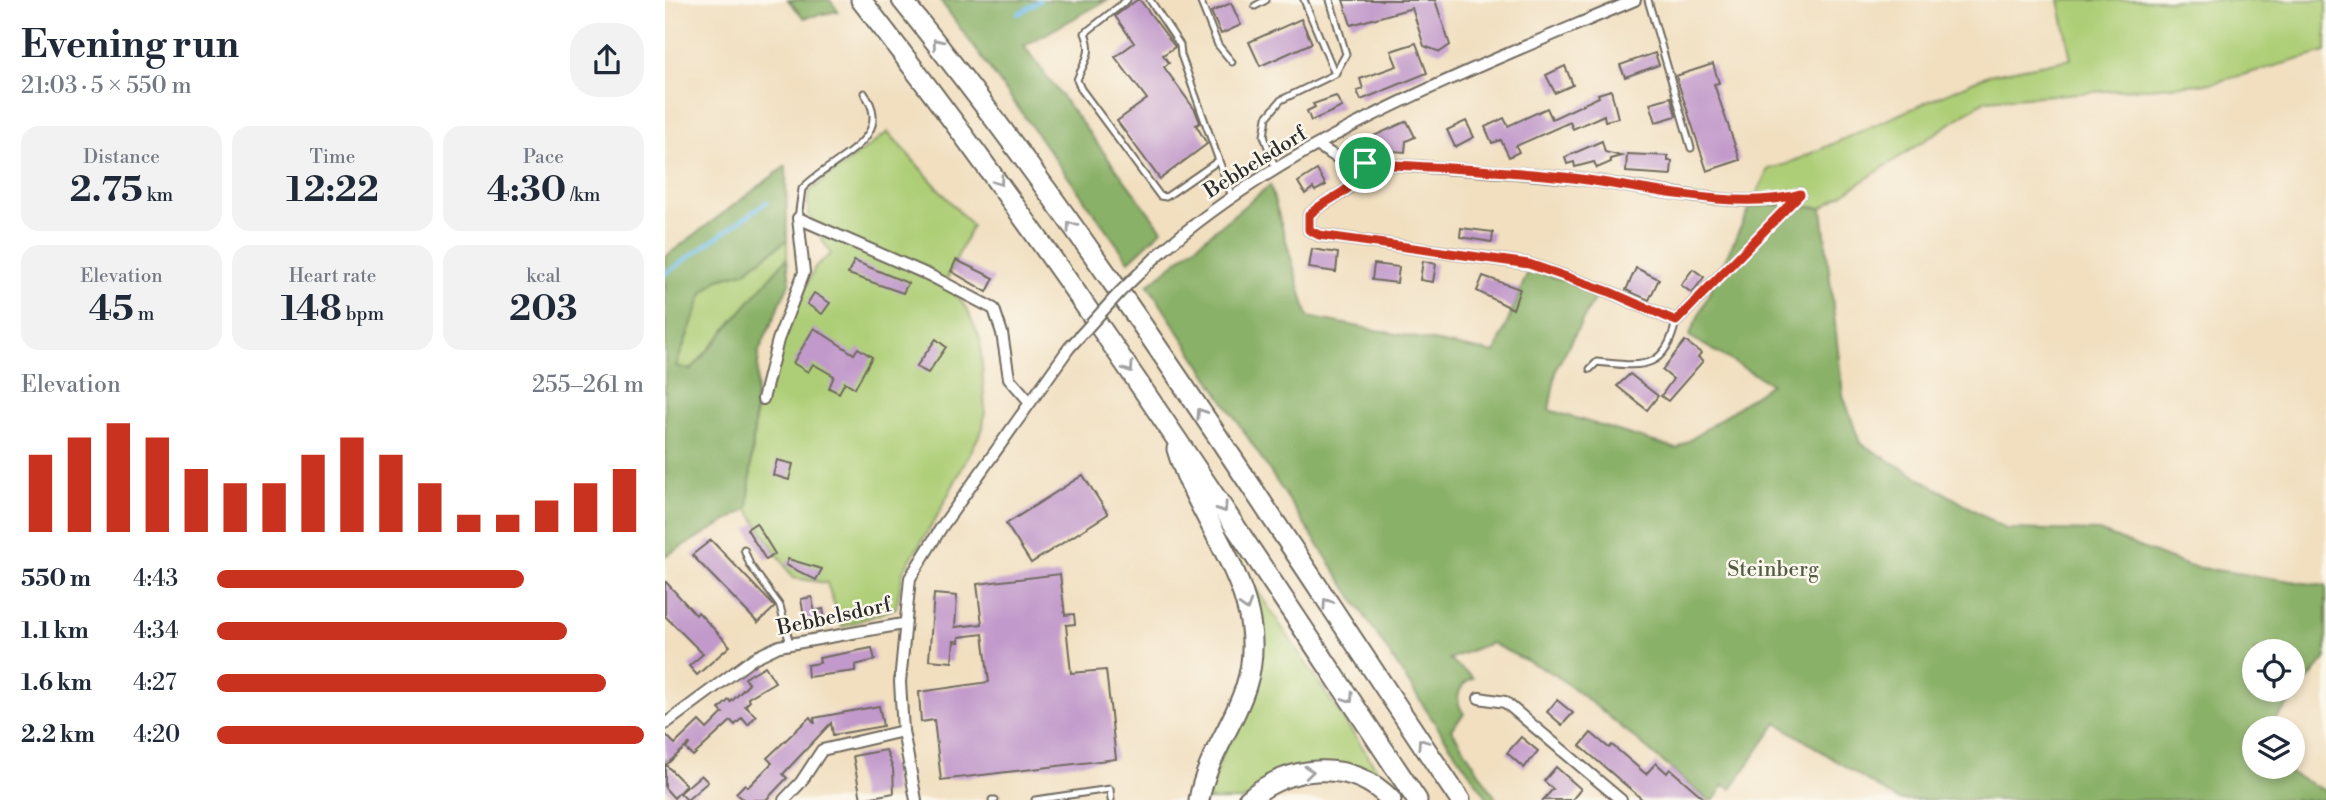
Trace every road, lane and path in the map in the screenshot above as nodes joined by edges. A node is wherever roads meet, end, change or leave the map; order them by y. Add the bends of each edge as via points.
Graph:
1 (861, 0) edge
2 (902, 0) edge
3 (1128, 0) edge
4 (1150, 0) edge
5 (1200, 0) edge
6 (1266, 0) edge
7 (1304, 0) edge
8 (1330, 0) edge
9 (1635, 0) edge
10 (1648, 0) edge
11 (1255, 6) dead end
12 (1232, 62) dead end
13 (1335, 74) junction
14 (864, 93) dead end
15 (1318, 146) junction
16 (1691, 148) dead end
17 (1218, 161) junction
18 (1365, 163) junction
19 (1276, 170) junction
20 (1232, 197) junction
21 (798, 218) junction
22 (1676, 321) junction
23 (1590, 369) dead end
24 (763, 399) dead end
25 (1029, 401) junction
26 (1172, 431) junction
27 (744, 549) dead end
28 (903, 624) junction
29 (790, 644) junction
30 (1479, 698) dead end
31 (665, 724) edge
32 (904, 731) junction
33 (784, 800) edge
34 (914, 800) edge
35 (1035, 800) edge
36 (1111, 800) edge
37 (1199, 800) edge
38 (1248, 800) edge
39 (1391, 800) edge
40 (1417, 800) edge
41 (1460, 800) edge
42 (1621, 800) edge

1 -> 26 highway via 959,126
41 -> 2 highway via 1174,371 967,80
3 - 17 lane via 1086,33 1090,57 1077,80 1081,89 1160,196 1166,197
4 - 17 lane via 1180,45
5 - 12 lane via 1218,45
6 - 11 lane
7 - 13 lane
8 - 13 lane via 1346,54
9 - 15 street, Bebbelsdorf via 1364,120
10 - 16 lane
13 - 19 lane via 1281,100 1266,117 1264,136
14 - 21 lane via 873,106 875,122 869,136 802,189
15 - 18 street via 1338,158
15 - 19 street, Bebbelsdorf
17 - 20 lane
18 - 22 street via 1359,180 1348,191 1309,215 1309,230 1529,264
18 - 22 street via 1572,178 1677,194 1777,201 1800,194
19 - 20 street, Bebbelsdorf
20 - 25 street, Bebbelsdorf, bridge via 1120,292
21 - 24 street via 804,272 778,341
21 - 25 street via 994,309 1009,378
22 - 23 lane via 1670,343 1650,362 1627,367 1597,362
25 - 28 street, Bebbelsdorf via 920,558 910,578
26 -> 37 highway via 1187,482 1235,568 1253,627 1246,686
26 -> 40 highway
27 - 29 lane via 750,565 781,606
28 - 29 street, Bebbelsdorf
28 - 32 street via 900,682
29 - 31 street, Bebbelsdorf via 754,658
30 - 42 street via 1505,702
32 - 33 street via 822,750
32 - 34 street
35 - 36 lane via 1109,789
38 -> 39 highway via 1277,779 1318,770 1358,777

